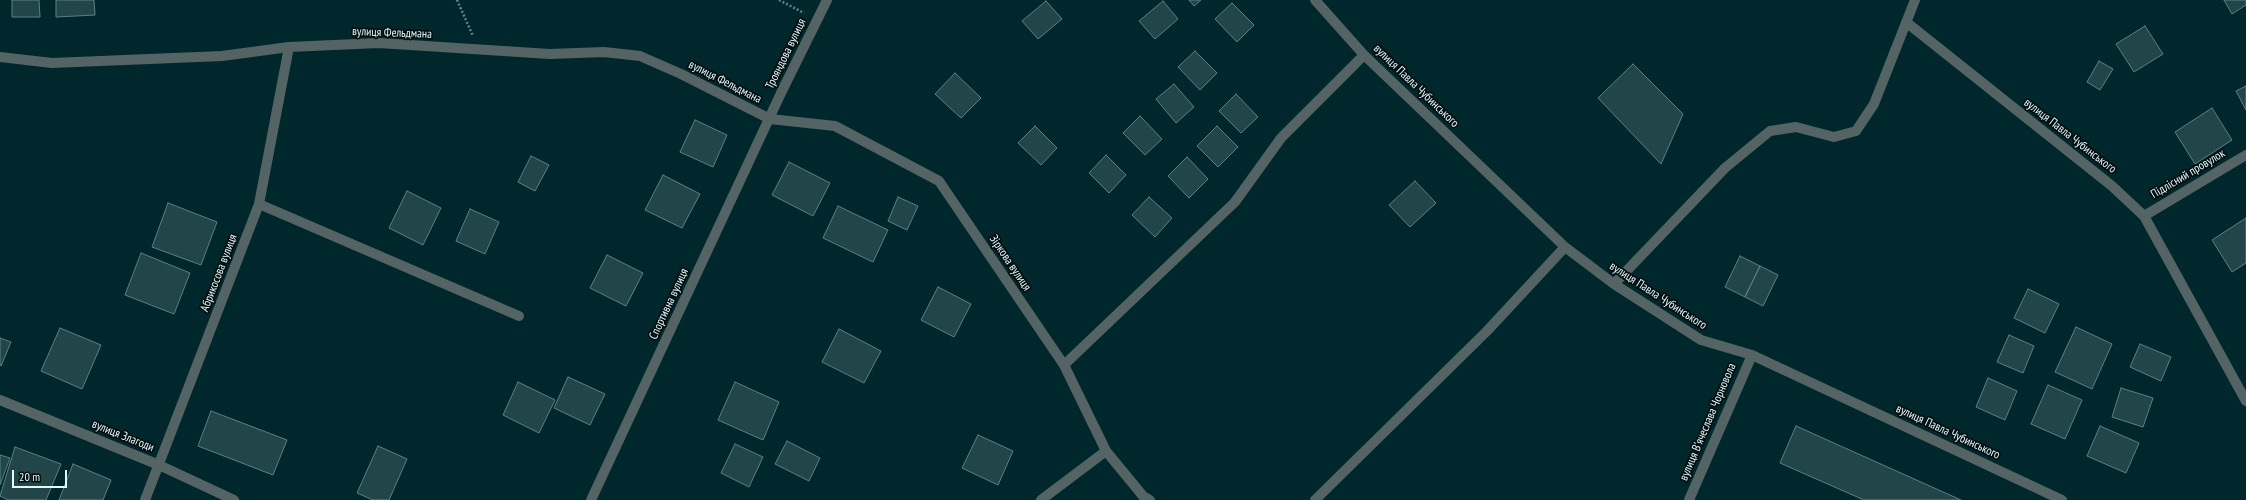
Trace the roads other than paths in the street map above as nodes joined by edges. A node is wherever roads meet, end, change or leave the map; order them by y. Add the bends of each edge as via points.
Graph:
1 (827, 0) edge
2 (1315, 0) edge
3 (1915, 0) edge
4 (1906, 22) junction
5 (289, 47) junction
6 (1364, 55) junction
7 (0, 57) edge
8 (770, 119) junction
9 (2246, 155) edge
10 (259, 204) junction
11 (2144, 216) junction
12 (1565, 247) junction
13 (1614, 284) junction
14 (519, 316) dead end
15 (1752, 354) junction
16 (1064, 365) junction
17 (0, 400) edge
18 (2246, 401) edge
19 (1106, 451) junction
20 (159, 465) junction
21 (145, 500) edge
22 (234, 500) edge
23 (591, 500) edge
24 (1041, 500) edge
25 (1150, 500) edge
26 (1316, 500) edge
27 (1689, 500) edge
28 (2062, 500) edge

1 - 8 street, Трояндова вулиця
2 - 6 street, вулиця Павла Чубинського
3 - 4 street
4 - 11 street, вулиця Павла Чубинського via 2112,186
4 - 13 street via 1874,104 1856,131 1834,136 1796,127 1770,131 1725,168
5 - 7 street, вулиця Фельдмана via 222,56 52,63
5 - 8 street, вулиця Фельдмана via 379,43 550,54 604,52 640,56
5 - 10 street, Абрикосова вулиця
6 - 12 street, вулиця Павла Чубинського
6 - 16 street via 1281,138 1235,202
8 - 16 street, Зіркова вулиця via 835,126 939,180
8 - 23 street, Спортивна вулиця
9 - 11 street, Підлісний провулок
10 - 14 street
10 - 20 street, Абрикосова вулиця
11 - 18 street, вулиця Павла Чубинського
12 - 13 street, вулиця Павла Чубинського
12 - 26 street via 1487,330
13 - 15 street, вулиця Павла Чубинського via 1701,340
15 - 27 street, вулиця Вʼячеслава Чорновола
15 - 28 street, вулиця Павла Чубинського
16 - 19 street, Зіркова вулиця
17 - 20 street, вулиця Злагоди
19 - 24 street
19 - 25 street, Зіркова вулиця via 1143,496
20 - 21 street, Абрикосова вулиця
20 - 22 street, вулиця Злагоди

